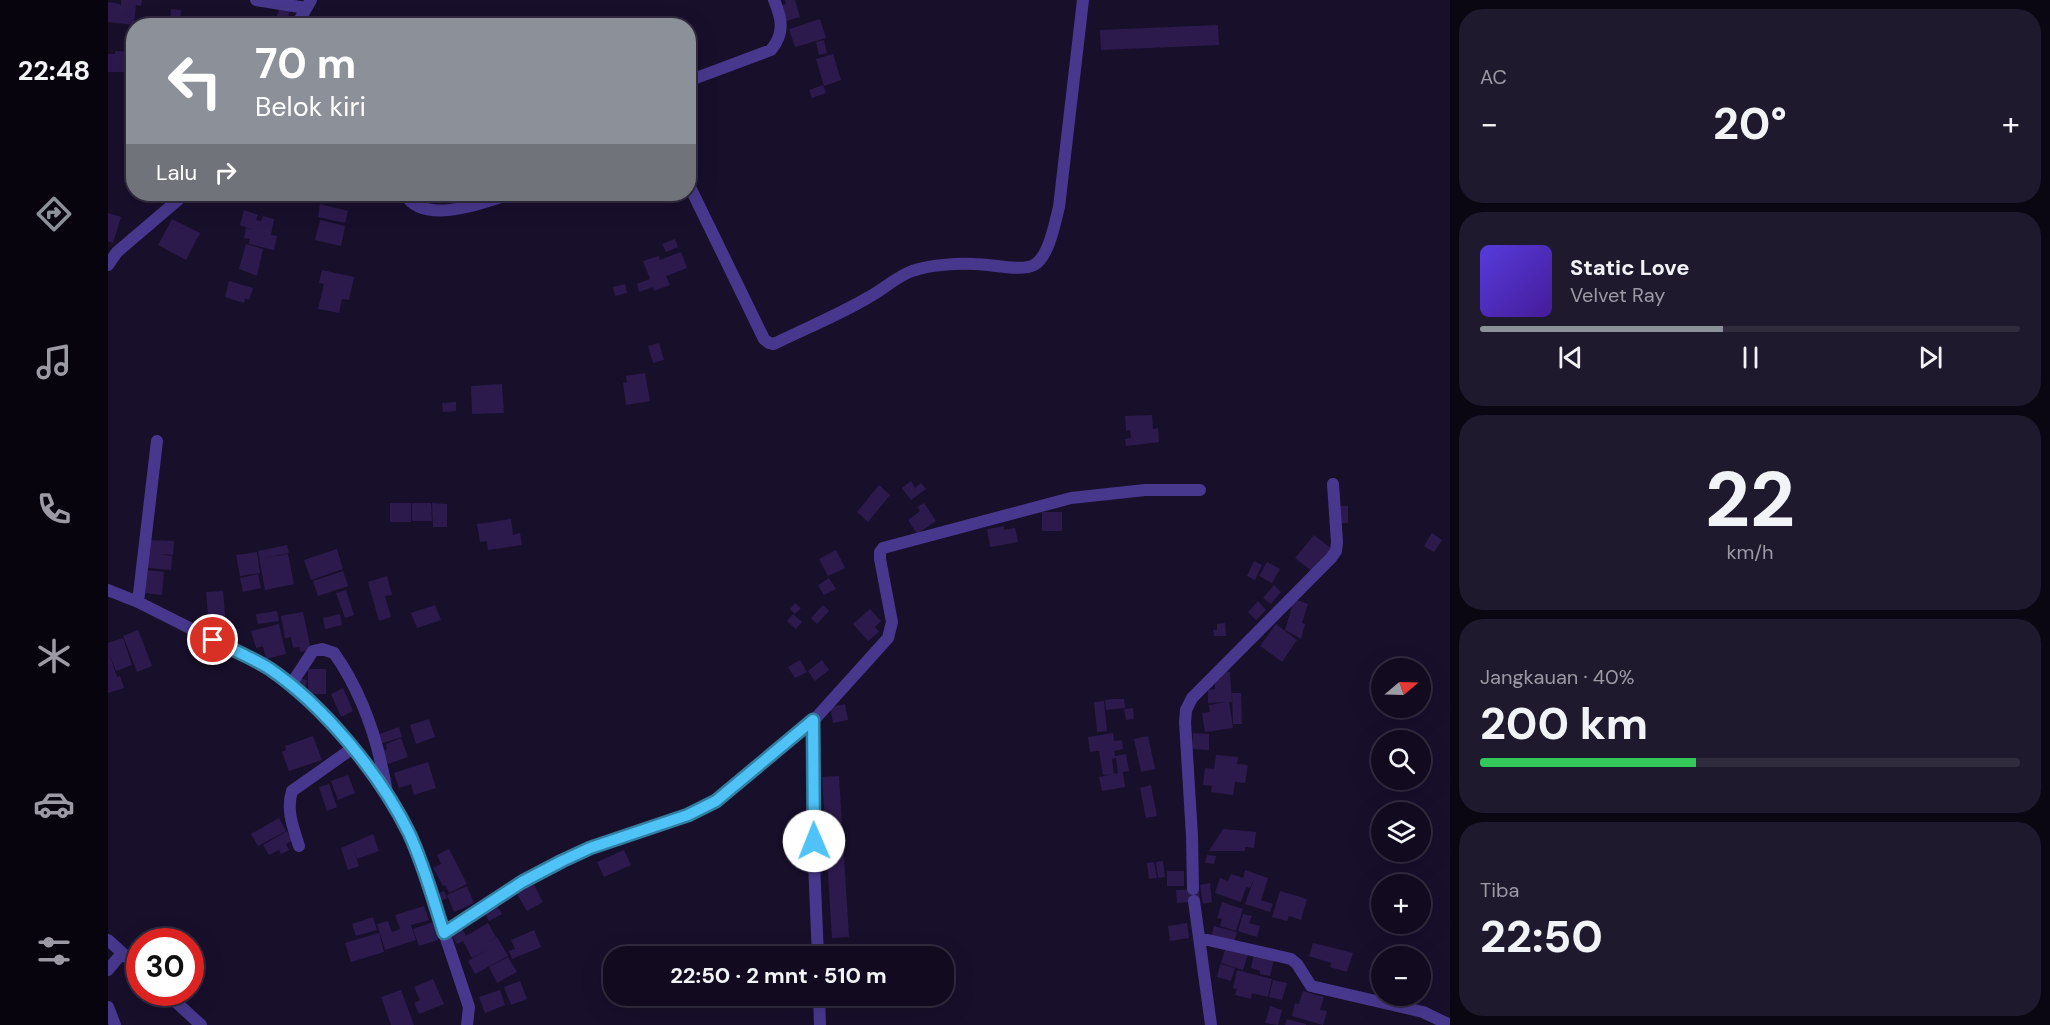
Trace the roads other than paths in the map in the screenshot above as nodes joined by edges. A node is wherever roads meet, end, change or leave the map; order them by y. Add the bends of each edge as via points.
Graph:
1 (256, 0) edge
2 (774, 0) edge
3 (1083, 0) edge
4 (308, 4) edge
5 (300, 18) edge
6 (696, 78) edge
7 (696, 200) edge
8 (177, 201) edge
9 (409, 201) edge
10 (488, 201) edge
11 (108, 265) edge
12 (157, 441) dead end
13 (1333, 484) dead end
14 (1200, 490) dead end
15 (108, 590) edge
16 (138, 602) junction
17 (290, 686) junction
18 (813, 720) junction
19 (353, 748) junction
20 (388, 797) junction
21 (299, 846) dead end
22 (444, 933) junction
23 (1199, 938) junction
24 (108, 940) edge
25 (818, 946) edge
26 (122, 953) junction
27 (126, 957) edge
28 (108, 970) edge
29 (180, 1006) edge
30 (819, 1006) edge
31 (108, 1007) edge
32 (115, 1025) edge
33 (201, 1025) edge
34 (467, 1025) edge
35 (820, 1025) edge
36 (1211, 1025) edge
37 (1450, 1025) edge

1 - 4 street
2 - 6 street via 782,28 771,50
3 - 7 street via 1059,207 1053,233 1035,264 974,264 913,271 870,297 774,344 764,339
4 - 5 street
8 - 11 street via 117,252
9 - 10 street via 416,206 445,210
12 - 16 street
13 - 23 street via 1337,542 1331,558 1192,698 1186,710 1193,895
14 - 18 street via 1145,490 1071,498 883,548 880,559 891,632
15 - 16 street
16 - 17 street via 269,669
17 - 19 street via 326,717
17 - 20 street via 313,651 328,649 334,653 374,736
18 - 22 street via 716,801 562,861
18 - 25 street
19 - 20 street
19 - 21 street via 292,791 289,812
20 - 22 street via 419,858
22 - 34 street via 469,1007
23 - 36 street
23 - 37 street via 1291,959 1311,986 1410,1008
24 - 26 street
26 - 27 street
26 - 28 street
29 - 33 street
30 - 35 street
31 - 32 street

